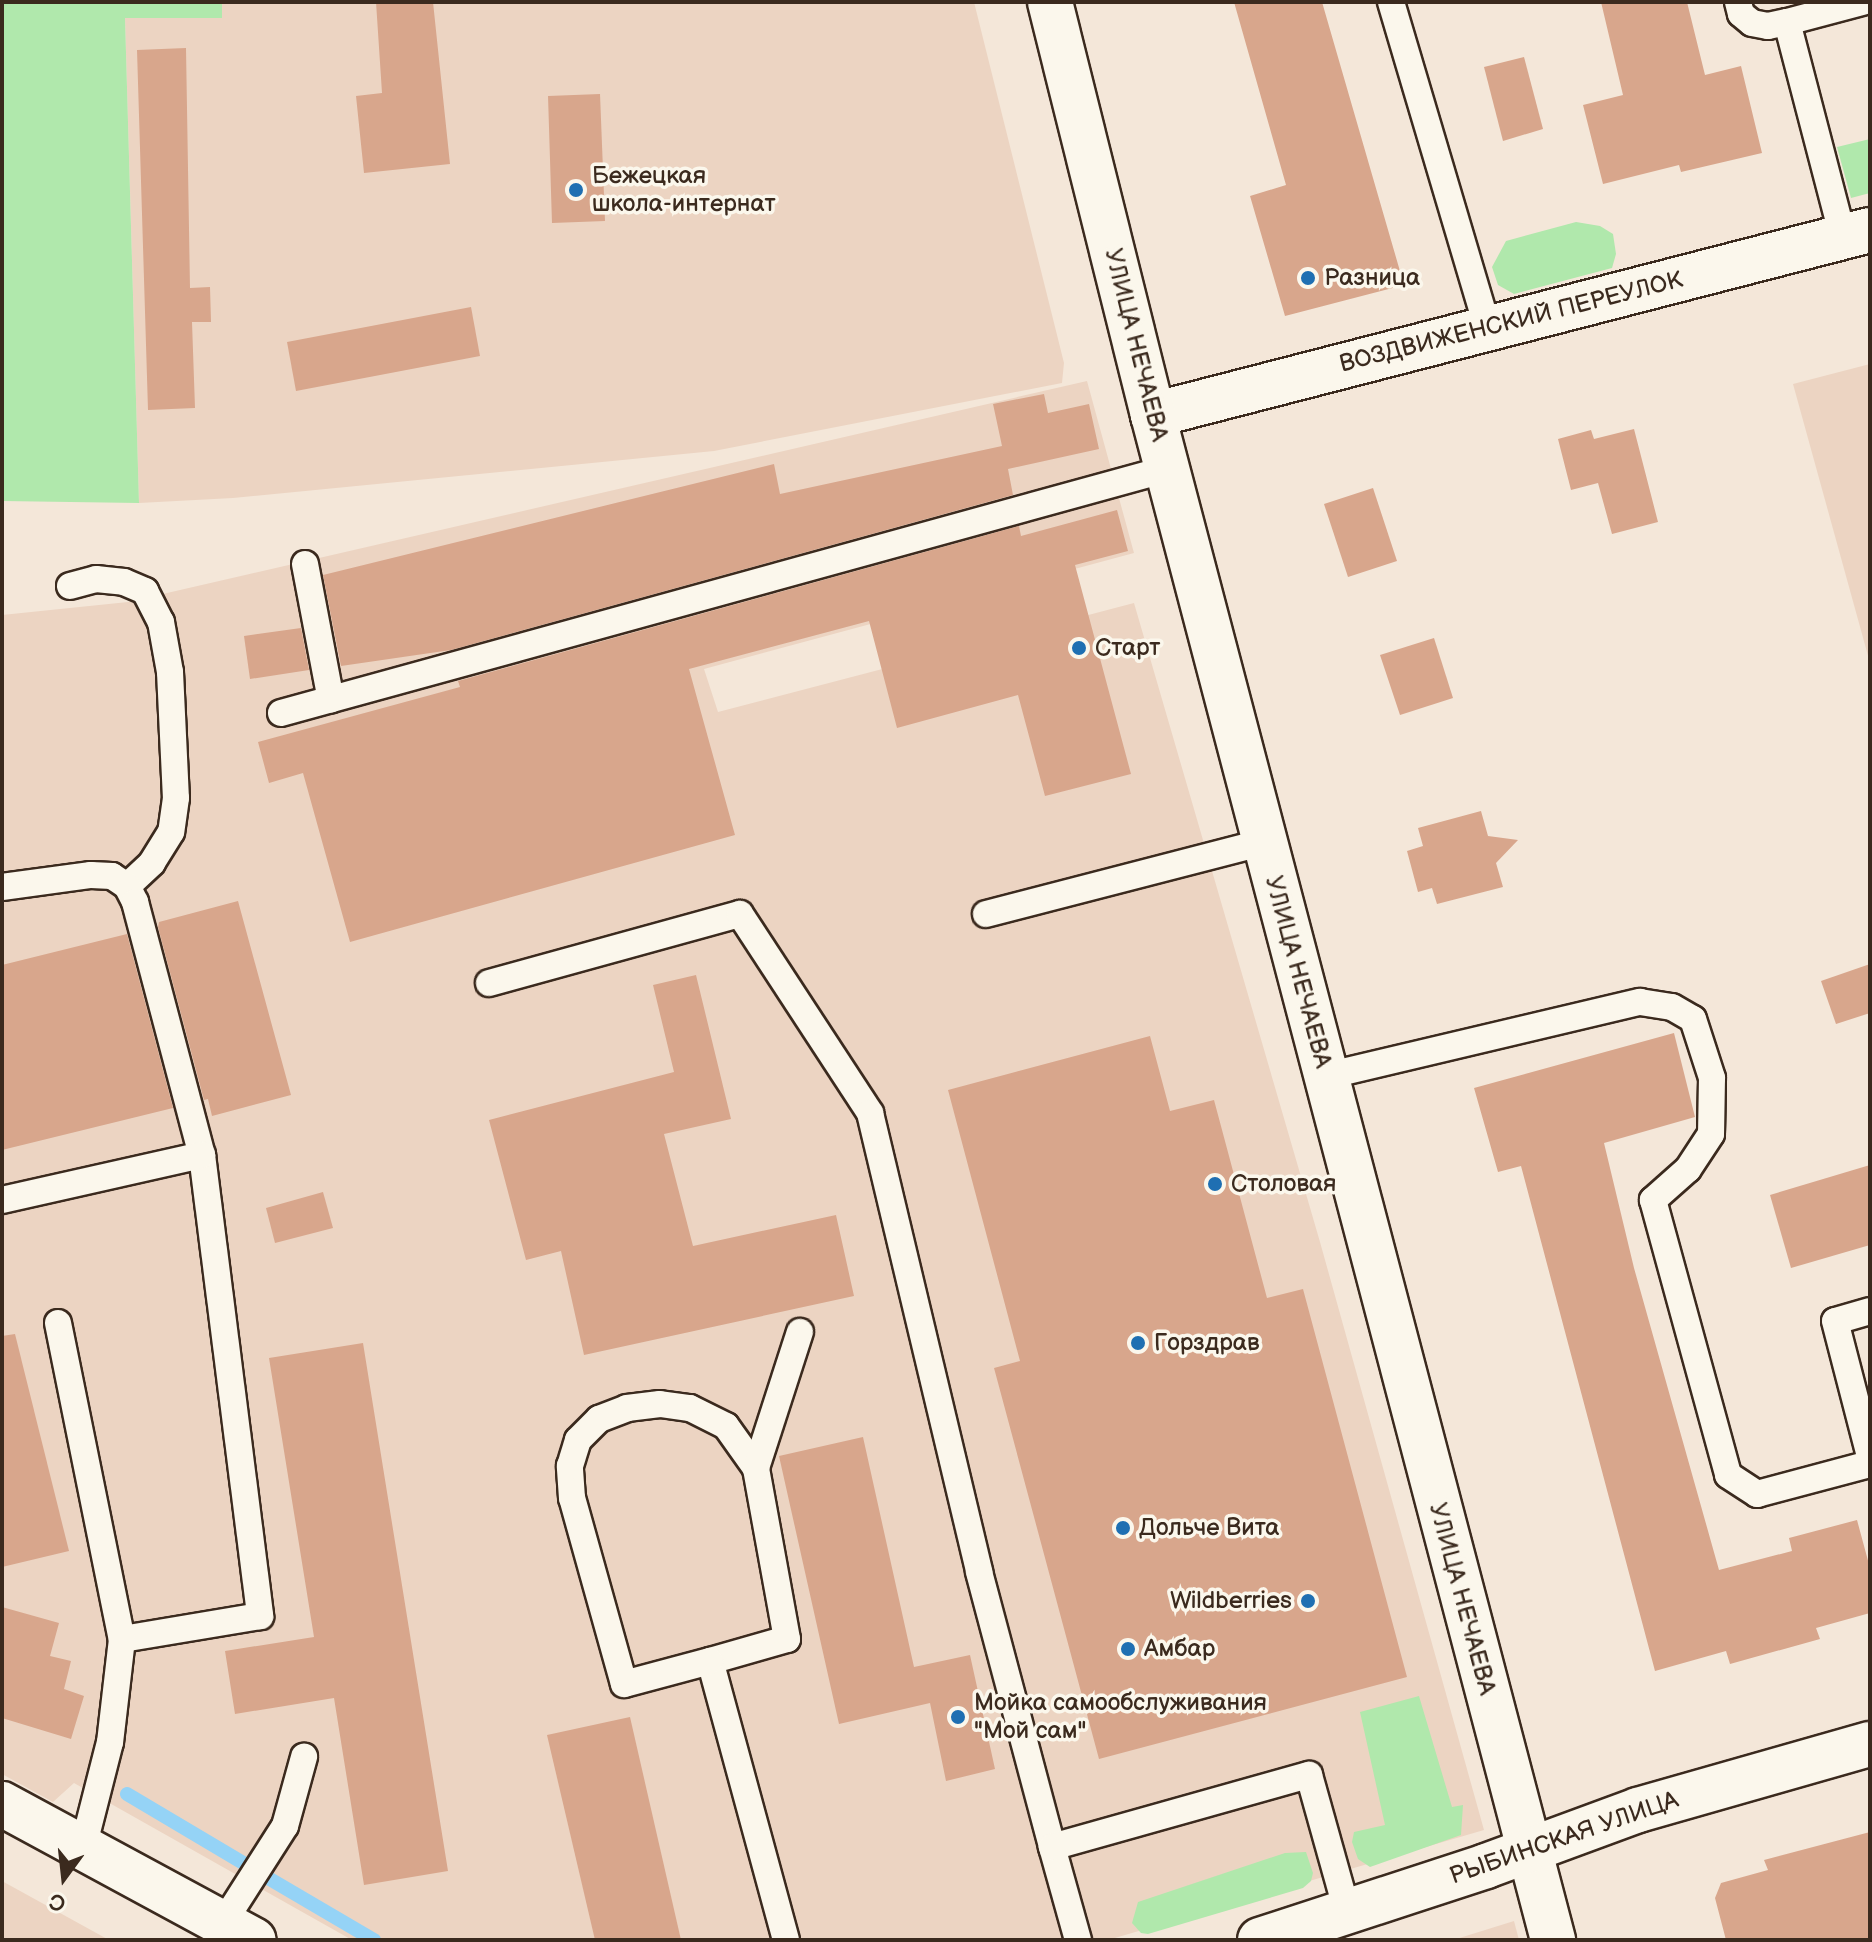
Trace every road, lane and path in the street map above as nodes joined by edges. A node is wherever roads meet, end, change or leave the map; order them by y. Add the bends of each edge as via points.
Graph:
1 (1050, 2) edge
2 (1391, 2) edge
3 (1738, 2) edge
4 (1862, 2) edge
5 (1787, 22) junction
6 (1856, 233) edge
7 (1488, 329) junction
8 (1153, 415) junction
9 (1167, 469) junction
10 (305, 564) dead end
11 (70, 586) dead end
12 (331, 700) junction
13 (281, 713) dead end
14 (1264, 842) junction
15 (127, 886) junction
16 (2, 887) edge
17 (986, 914) dead end
18 (489, 983) dead end
19 (1326, 1076) junction
20 (202, 1155) junction
21 (2, 1200) edge
22 (1870, 1311) edge
23 (58, 1323) dead end
24 (800, 1332) dead end
25 (1870, 1456) edge
26 (1870, 1464) edge
27 (756, 1468) junction
28 (122, 1639) junction
29 (710, 1661) junction
30 (1870, 1744) edge
31 (304, 1757) dead end
32 (2, 1804) edge
33 (1052, 1847) junction
34 (83, 1848) junction
35 (1528, 1849) junction
36 (1347, 1911) junction
37 (238, 1932) edge
38 (786, 1940) edge
39 (1078, 1940) edge
40 (1260, 1940) edge
41 (1553, 1940) edge

1 - 8 street, УЛИЦА НЕЧАЕВА
2 - 7 lane
3 - 5 lane via 1741,14 1752,23
4 - 5 lane
5 - 6 lane
6 - 7 street, ВОЗДВИЖЕНСКИЙ ПЕРЕУЛОК
7 - 8 street, ВОЗДВИЖЕНСКИЙ ПЕРЕУЛОК
8 - 9 street, УЛИЦА НЕЧАЕВА
9 - 12 lane
9 - 14 street, УЛИЦА НЕЧАЕВА
10 - 12 lane
11 - 15 lane via 96,579 124,582 145,591 161,622 170,672 176,798 171,832 152,863
12 - 13 lane
14 - 17 lane
14 - 19 street, УЛИЦА НЕЧАЕВА
15 - 16 lane via 112,876 91,875
15 - 20 lane
18 - 33 lane via 740,914 870,1113 979,1572
19 - 26 lane via 1640,1002 1672,1007 1693,1019 1712,1078 1711,1134 1688,1169 1653,1200 1728,1475 1757,1494
19 - 35 street, УЛИЦА НЕЧАЕВА
20 - 21 lane
20 - 28 lane via 260,1616
22 - 25 lane via 1835,1321
23 - 28 lane
24 - 27 lane
27 - 29 lane via 787,1639
27 - 29 lane via 726,1426 690,1408 660,1404 599,1419 578,1440 570,1466 572,1498 624,1684
28 - 34 lane via 110,1742
29 - 38 lane
30 - 35 street, РЫБИНСКАЯ УЛИЦА via 1638,1810
31 - 37 lane via 285,1826
32 - 34 street
33 - 36 lane via 1309,1775
33 - 39 lane
34 - 37 street
35 - 36 street, РЫБИНСКАЯ УЛИЦА
35 - 41 street, УЛИЦА НЕЧАЕВА
36 - 40 street, РЫБИНСКАЯ УЛИЦА

